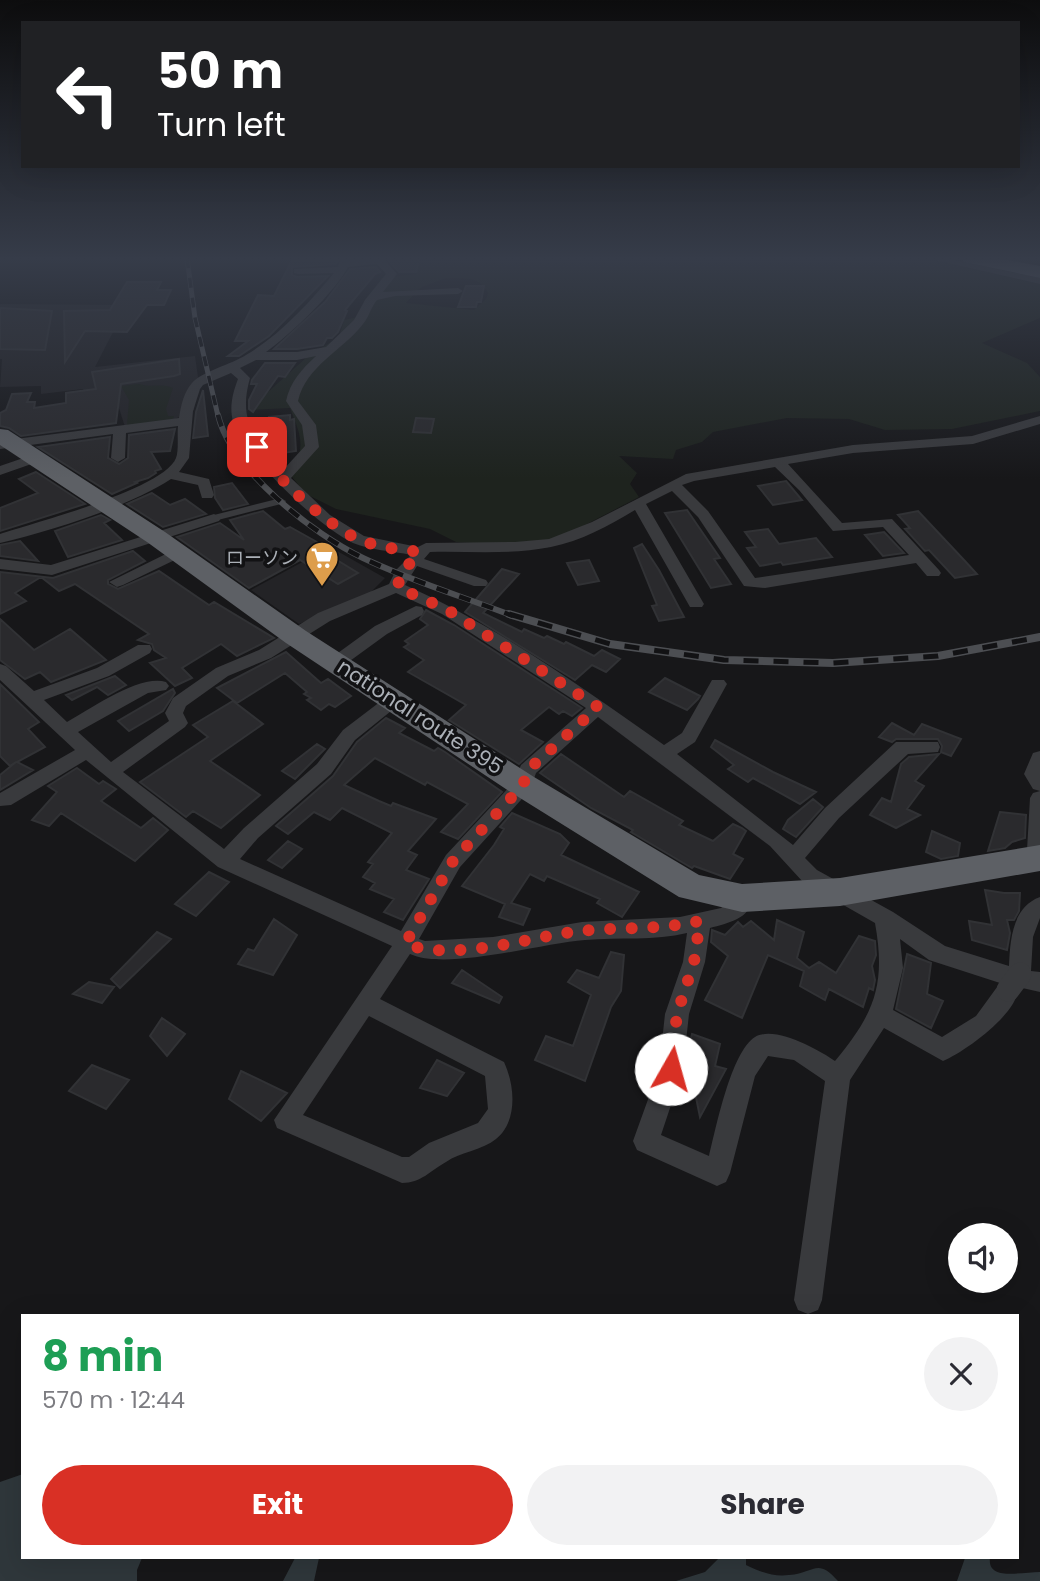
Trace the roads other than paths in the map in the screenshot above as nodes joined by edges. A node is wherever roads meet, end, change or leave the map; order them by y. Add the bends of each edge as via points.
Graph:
1 (285, 332) edge
2 (349, 332) edge
3 (330, 350) junction
4 (254, 356) junction
5 (234, 369) junction
6 (1040, 420) edge
7 (185, 421) junction
8 (120, 429) junction
9 (12, 445) edge
10 (118, 458) dead end
11 (779, 462) junction
12 (0, 471) edge
13 (169, 474) junction
14 (283, 478) junction
15 (673, 484) junction
16 (207, 495) dead end
17 (281, 501) dead end
18 (638, 502) junction
19 (104, 504) junction
20 (214, 518) joint
21 (0, 539) edge
22 (167, 545) junction
23 (416, 556) junction
24 (920, 558) junction
25 (0, 564) edge
26 (933, 573) dead end
27 (117, 582) dead end
28 (480, 583) dead end
29 (397, 587) junction
30 (696, 604) dead end
31 (416, 611) dead end
32 (296, 637) junction
33 (144, 649) dead end
34 (337, 662) junction
35 (0, 670) edge
36 (718, 684) dead end
37 (160, 686) dead end
38 (30, 699) junction
39 (395, 699) junction
40 (598, 707) junction
41 (64, 731) junction
42 (931, 747) dead end
43 (87, 751) junction
44 (664, 754) junction
45 (1040, 758) edge
46 (110, 772) junction
47 (1040, 784) edge
48 (523, 785) junction
49 (1040, 798) edge
50 (4, 800) dead end
51 (793, 858) junction
52 (1040, 858) edge
53 (225, 860) junction
54 (840, 892) junction
55 (742, 898) junction
56 (1040, 906) edge
57 (885, 918) junction
58 (700, 921) junction
59 (405, 944) junction
60 (1023, 982) edge
61 (368, 1004) dead end
62 (880, 1014) junction
63 (838, 1076) junction
64 (808, 1300) dead end

1 - 4 street
2 - 3 street
3 - 4 street
3 - 14 street via 295,388 292,401 309,425 312,447
4 - 5 street
5 - 7 street via 199,382 191,391
5 - 14 street via 244,378 238,394 238,422 264,461
6 - 11 street via 973,440 892,444
7 - 8 street
7 - 13 street via 182,460
8 - 9 street
8 - 10 street
9 - 12 street
9 - 19 highway, national route 395
11 - 15 street
11 - 24 street via 838,528 887,522
13 - 16 street via 204,482
13 - 19 street via 153,486
14 - 23 street via 325,518 359,540
15 - 18 street
15 - 24 street via 703,514 750,583
17 - 20 street
18 - 23 street via 564,540 426,548
18 - 30 street
19 - 21 street
19 - 22 highway, national route 395
20 - 22 street
22 - 25 street via 52,570
22 - 27 street
22 - 32 highway, national route 395
23 - 28 street
23 - 29 street
24 - 26 street
29 - 32 street via 324,617
29 - 40 street via 448,610
31 - 34 street
32 - 34 highway, national route 395
32 - 46 street via 222,672 179,702 174,713 180,723
33 - 38 street via 103,672
34 - 39 highway, national route 395
35 - 38 street
36 - 44 street via 689,737
37 - 41 street via 144,688
38 - 41 street
39 - 48 highway, national route 395
39 - 53 street via 349,735 324,769
40 - 44 street
40 - 48 street via 528,770
41 - 43 street
42 - 51 street via 904,747 832,813
43 - 46 street
43 - 50 street
44 - 51 street
45 - 47 street via 1033,774
46 - 53 street
48 - 55 highway, national route 395 via 691,887
48 - 59 street via 453,861
49 - 52 street
51 - 54 street via 810,876
52 - 54 highway, national route 395
53 - 59 street
54 - 55 highway, national route 395
54 - 57 street
55 - 58 street via 741,905 727,915
56 - 60 street via 1021,934
57 - 60 street via 937,953
57 - 62 street via 892,967
58 - 59 street via 582,931 494,946 423,950
58 - 63 street via 694,962 677,1014 671,1069 646,1141 717,1173 744,1072 762,1045 799,1050
59 - 61 street via 286,1120 402,1170 413,1170 438,1152 486,1130 500,1112 496,1070
60 - 62 street via 984,1023 943,1050
62 - 63 street
63 - 64 street

